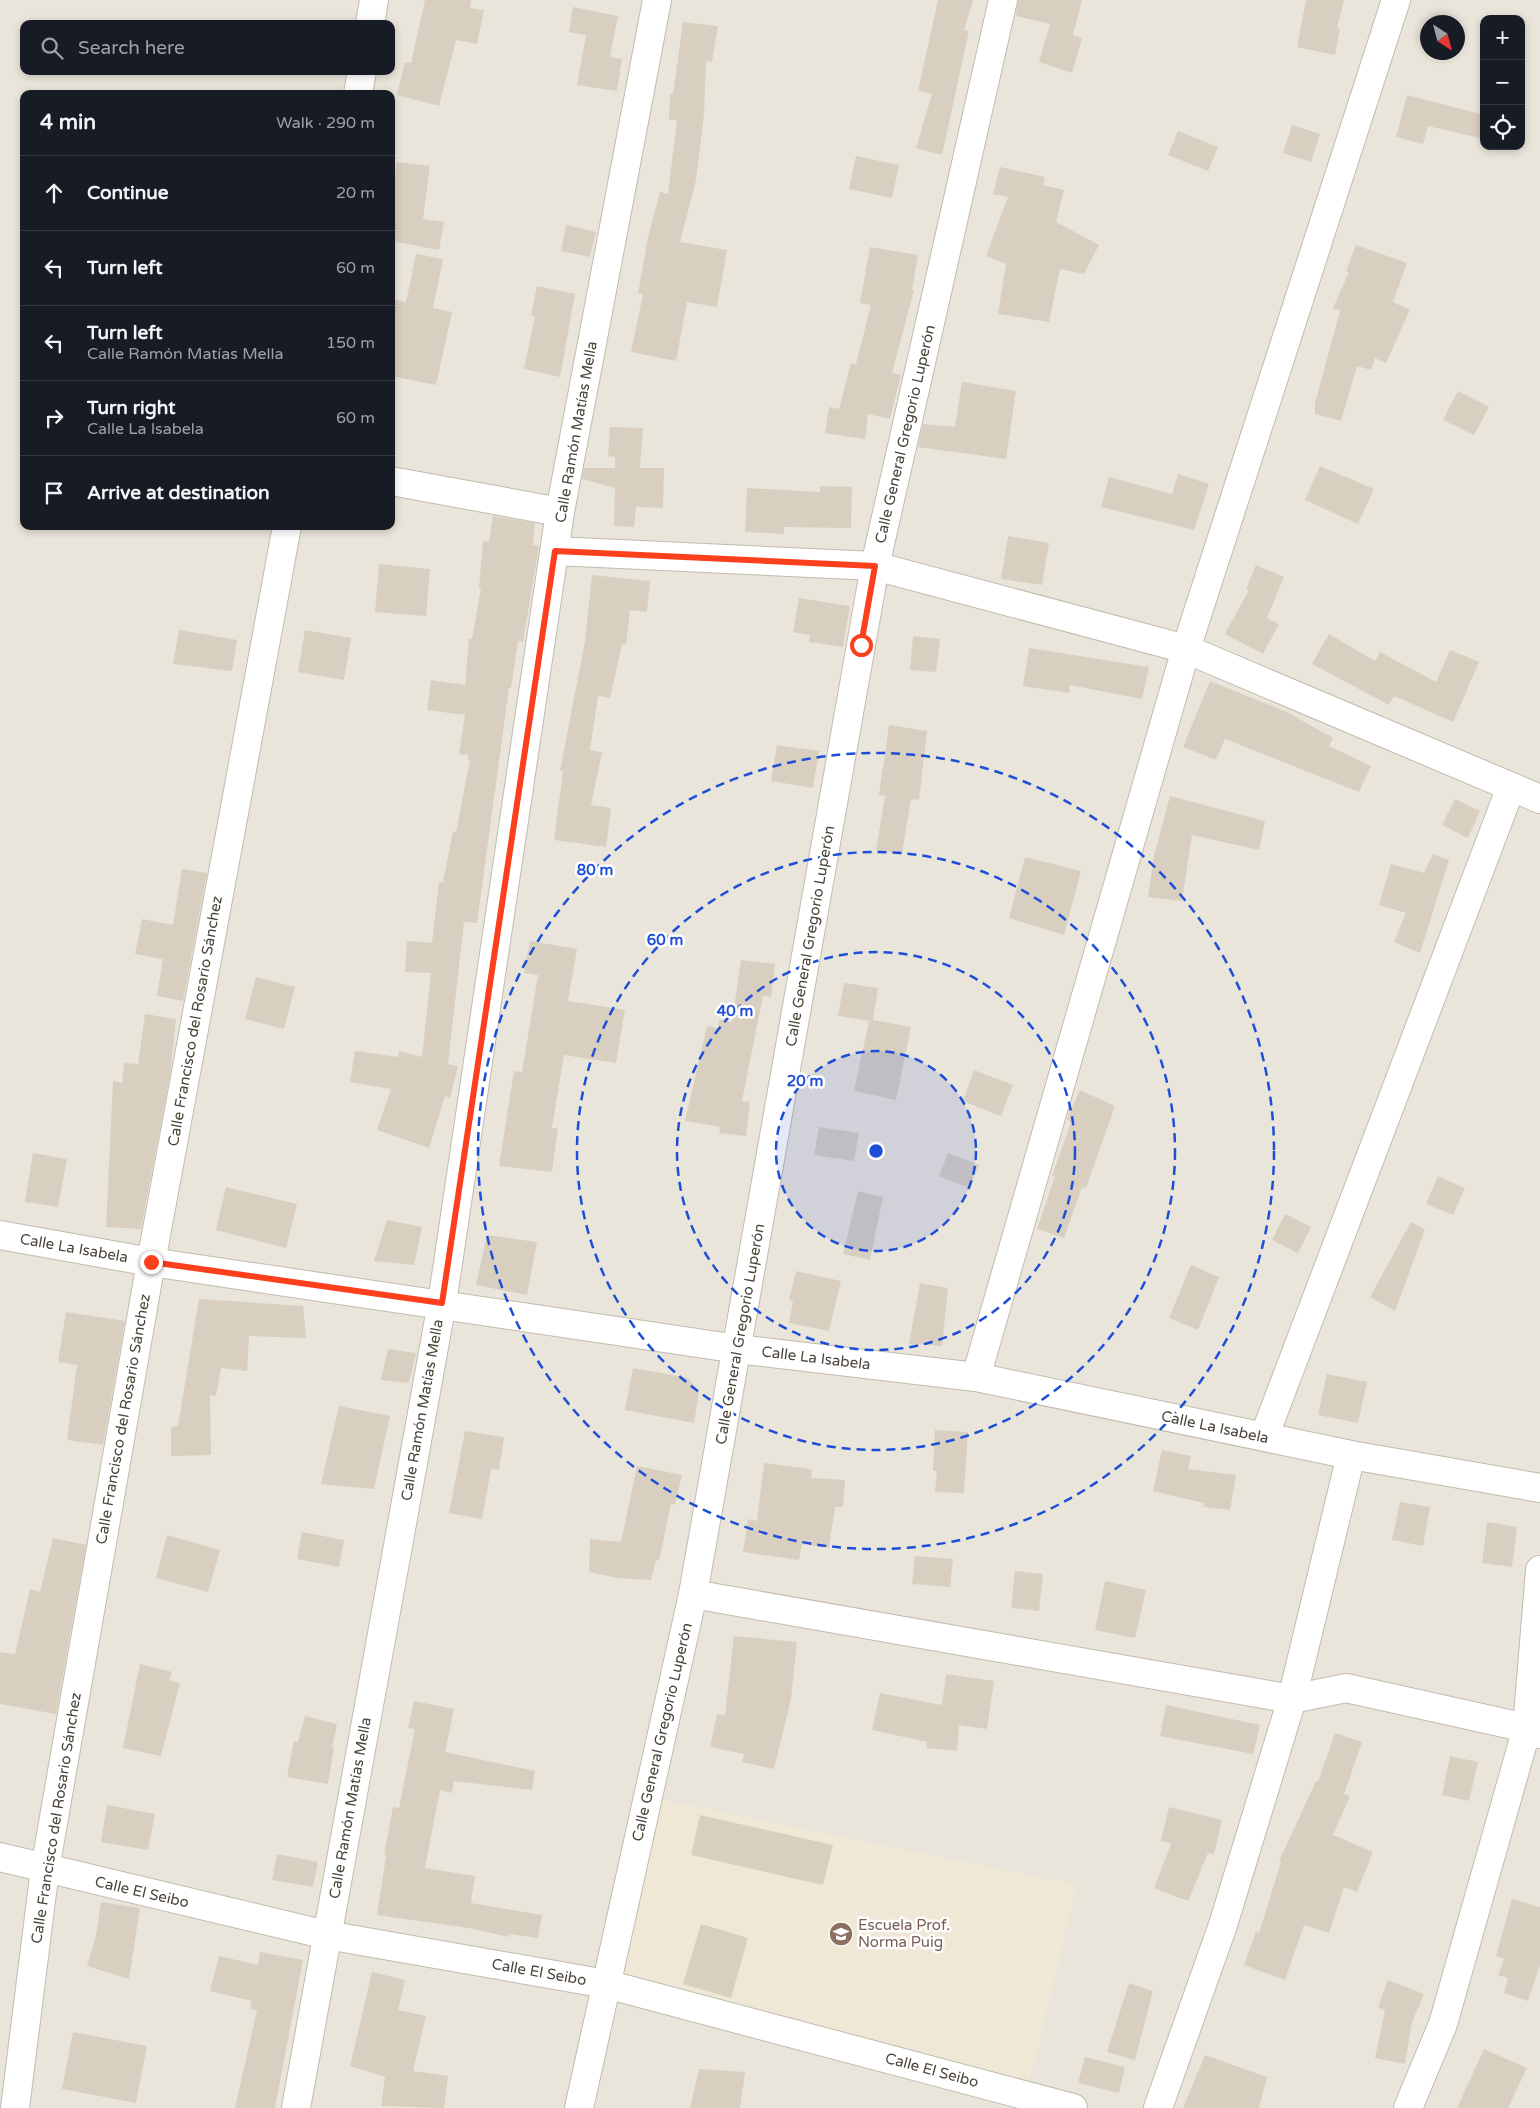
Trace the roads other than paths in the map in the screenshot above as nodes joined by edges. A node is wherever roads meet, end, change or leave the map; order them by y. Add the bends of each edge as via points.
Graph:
1 (374, 0) edge
2 (657, 0) edge
3 (1003, 0) edge
4 (1396, 0) edge
5 (371, 20) edge
6 (361, 75) edge
7 (359, 90) edge
8 (395, 482) edge
9 (560, 512) junction
10 (285, 530) edge
11 (555, 551) junction
12 (875, 566) junction
13 (1186, 649) junction
14 (1511, 788) junction
15 (1540, 799) edge
16 (0, 1235) edge
17 (151, 1262) junction
18 (442, 1303) junction
19 (738, 1348) junction
20 (976, 1377) junction
21 (1264, 1436) junction
22 (1351, 1455) junction
23 (1540, 1488) edge
24 (1540, 1570) edge
25 (693, 1594) junction
26 (1292, 1700) junction
27 (1534, 1731) edge
28 (0, 1857) edge
29 (45, 1869) junction
30 (327, 1935) junction
31 (606, 1984) junction
32 (15, 2108) edge
33 (296, 2108) edge
34 (579, 2108) edge
35 (1073, 2108) edge
36 (1158, 2108) edge
37 (1408, 2108) edge

1 - 5 street
2 - 9 street, Calle Ramón Matías Mella
3 - 12 street, Calle General Gregorio Luperón
4 - 13 street
6 - 7 street
8 - 9 street
9 - 11 street, Calle Ramón Matías Mella
10 - 17 street, Calle Francisco del Rosario Sánchez
11 - 12 street
11 - 18 street, Calle Ramón Matías Mella
12 - 13 street
12 - 19 street, Calle General Gregorio Luperón
13 - 14 street
13 - 20 street
14 - 15 street
14 - 21 street
16 - 17 street, Calle La Isabela
17 - 18 street, Calle La Isabela
17 - 29 street, Calle Francisco del Rosario Sánchez
18 - 19 street, Calle La Isabela
18 - 30 street, Calle Ramón Matías Mella
19 - 20 street, Calle La Isabela
19 - 25 street, Calle General Gregorio Luperón
20 - 21 street, Calle La Isabela
21 - 22 street, Calle La Isabela
22 - 23 street, Calle La Isabela
22 - 26 street
24 - 27 street
25 - 26 street
25 - 31 street, Calle General Gregorio Luperón
26 - 27 street via 1346,1688
26 - 36 street via 1222,1925
27 - 37 street via 1443,2024
28 - 29 street, Calle El Seibo
29 - 30 street, Calle El Seibo
29 - 32 street, Calle Francisco del Rosario Sánchez
30 - 31 street, Calle El Seibo
30 - 33 street, Calle Ramón Matías Mella
31 - 34 street, Calle General Gregorio Luperón
31 - 35 street, Calle El Seibo

